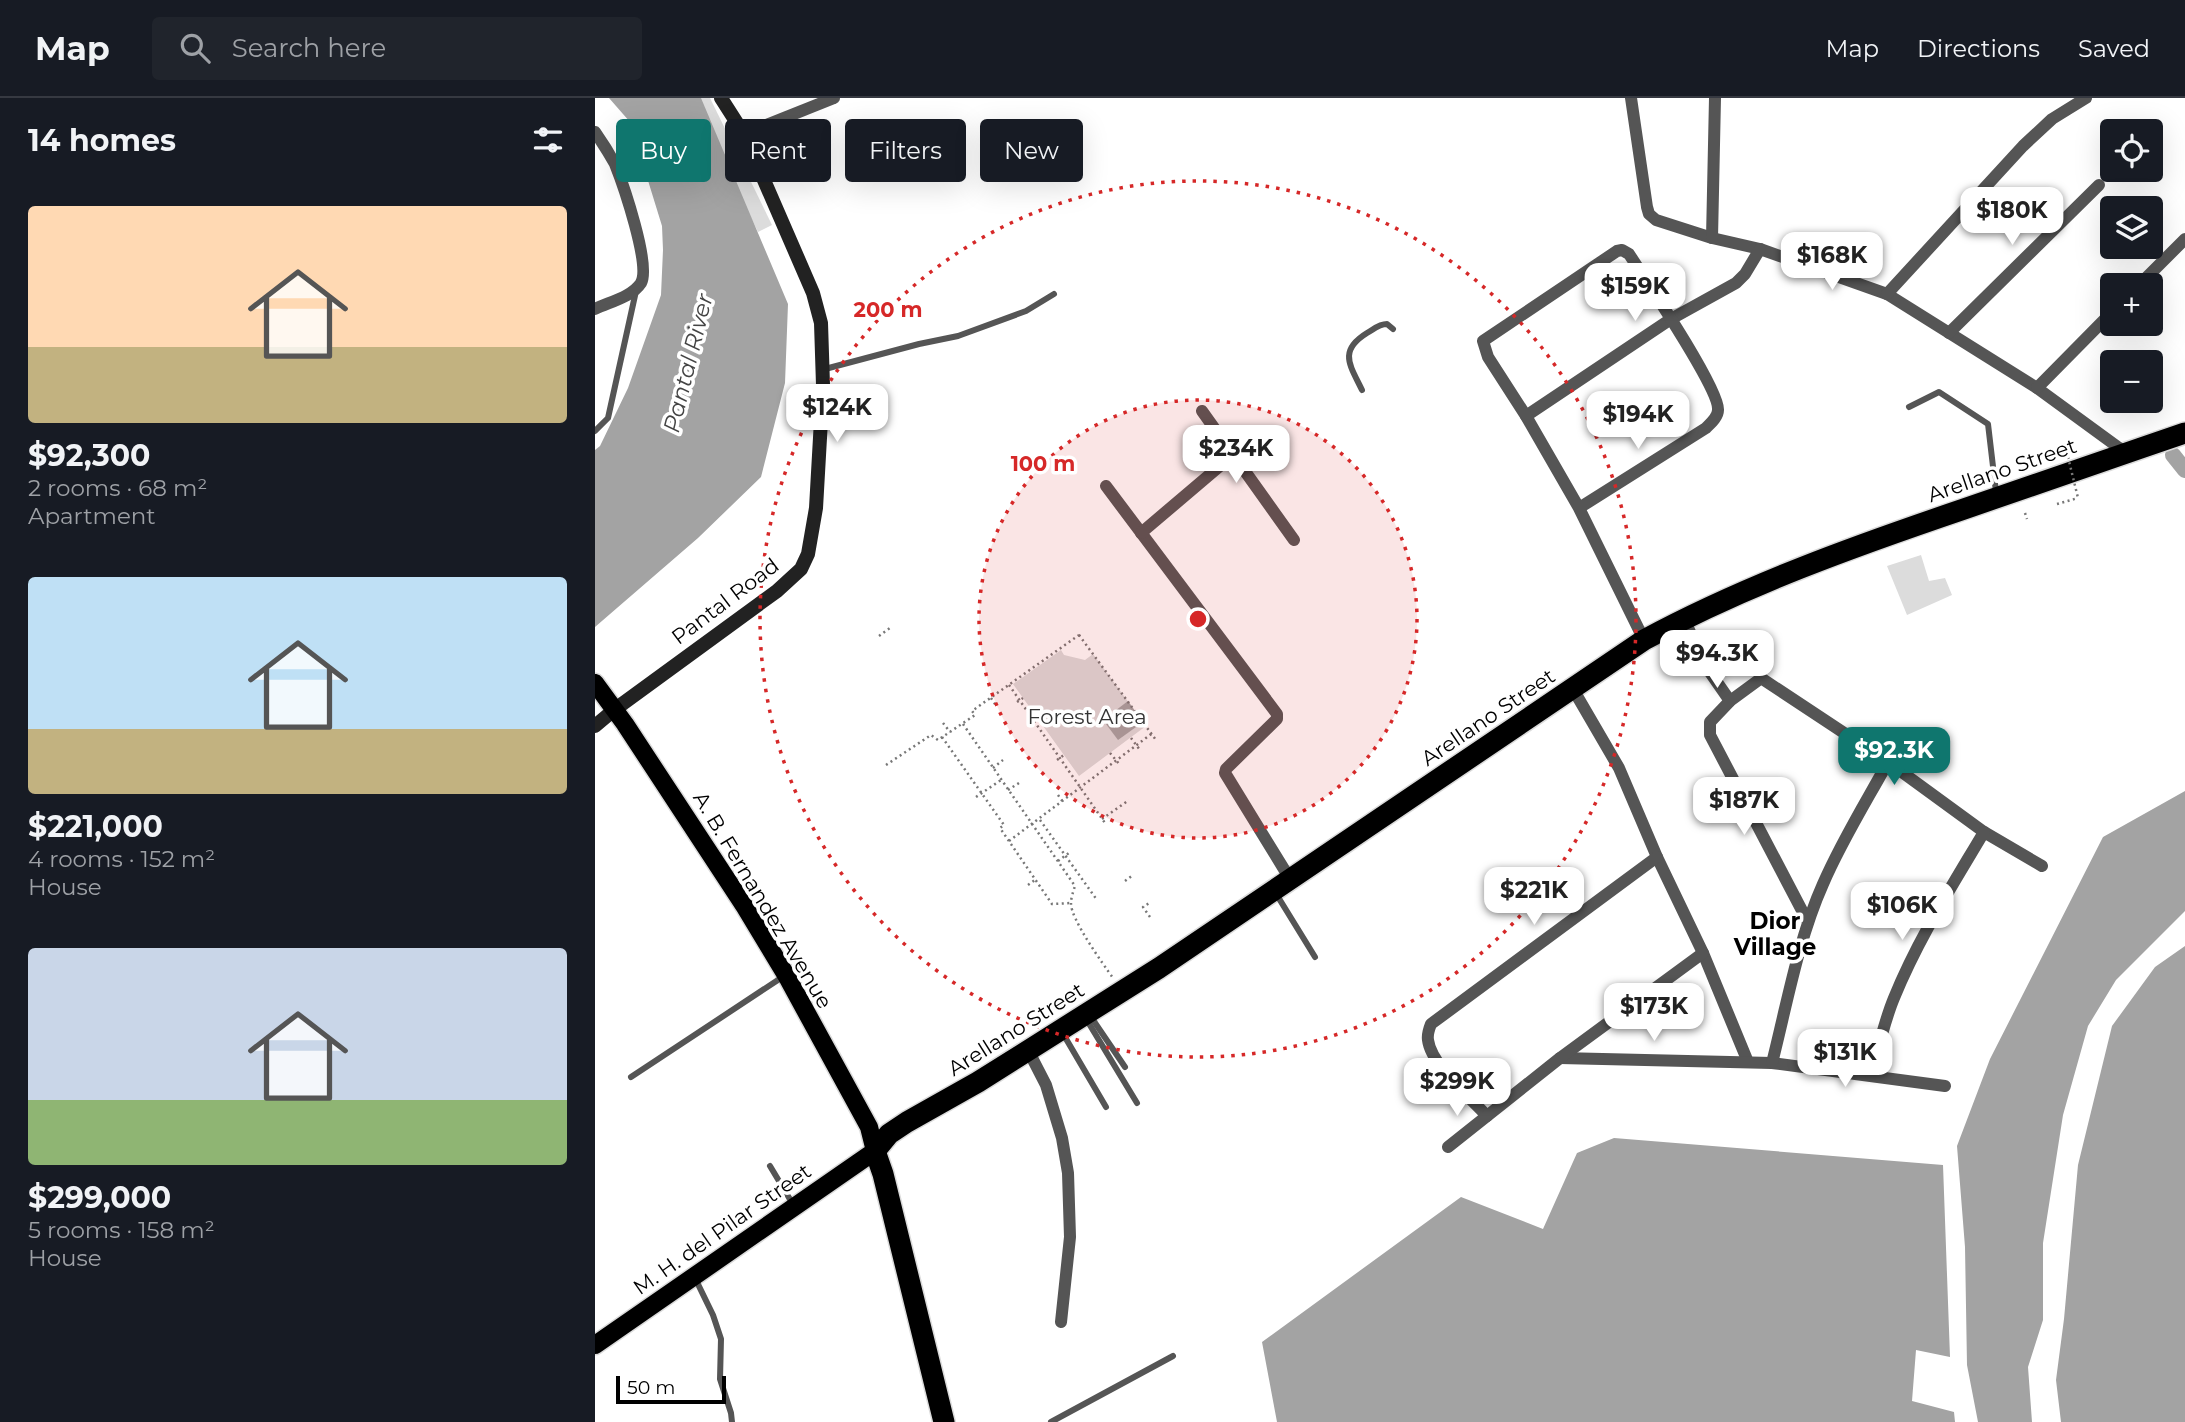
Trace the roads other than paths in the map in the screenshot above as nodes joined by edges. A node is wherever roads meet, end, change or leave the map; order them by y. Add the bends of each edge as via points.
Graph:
1 (721, 98) edge
2 (834, 98) edge
3 (1631, 98) edge
4 (1715, 98) edge
5 (2086, 98) edge
6 (2071, 102) edge
7 (734, 119) edge
8 (782, 119) edge
9 (595, 132) edge
10 (765, 182) edge
11 (2099, 185) dead end
12 (1712, 238) junction
13 (2185, 239) edge
14 (1761, 249) junction
15 (2151, 273) edge
16 (636, 289) junction
17 (1054, 294) dead end
18 (1887, 295) junction
19 (595, 309) edge
20 (1671, 319) junction
21 (2100, 324) edge
22 (1394, 329) dead end
23 (1949, 333) junction
24 (823, 370) junction
25 (2037, 388) junction
26 (1362, 390) dead end
27 (1909, 407) dead end
28 (1202, 411) dead end
29 (1526, 415) junction
30 (595, 431) edge
31 (2185, 433) edge
32 (2126, 453) junction
33 (1234, 454) junction
34 (1106, 486) dead end
35 (1996, 498) junction
36 (1579, 508) junction
37 (1141, 533) junction
38 (1294, 540) dead end
39 (1684, 619) junction
40 (1644, 640) junction
41 (599, 688) edge
42 (1573, 689) junction
43 (1730, 701) junction
44 (614, 710) junction
45 (595, 726) edge
46 (1888, 762) junction
47 (1984, 832) junction
48 (1657, 857) junction
49 (2042, 866) dead end
50 (1282, 885) junction
51 (1808, 922) junction
52 (1703, 953) junction
53 (1315, 957) dead end
54 (786, 975) junction
55 (1086, 1014) junction
56 (1061, 1030) junction
57 (1028, 1049) junction
58 (1560, 1058) junction
59 (1748, 1062) junction
60 (1772, 1063) junction
61 (1125, 1067) dead end
62 (1871, 1075) junction
63 (631, 1077) dead end
64 (1944, 1086) dead end
65 (1137, 1103) dead end
66 (1106, 1107) dead end
67 (1487, 1116) junction
68 (1448, 1147) dead end
69 (875, 1151) junction
70 (770, 1166) dead end
71 (795, 1207) junction
72 (694, 1277) junction
73 (1061, 1322) dead end
74 (595, 1345) edge
75 (1173, 1356) dead end
76 (732, 1422) edge
77 (944, 1422) edge
78 (1051, 1422) edge

1 - 7 street, Pantal Road
2 - 8 street
3 - 12 street via 1650,214 1671,226
4 - 12 street
5 - 6 street
6 - 18 street via 2023,146
9 - 16 street via 627,194 644,276
10 - 24 street, Pantal Road via 813,293 821,323
11 - 23 street
12 - 14 street
13 - 15 street
14 - 18 street
14 - 20 street via 1736,284
16 - 19 street
16 - 30 lane via 607,418
17 - 24 lane via 1025,311 958,336
18 - 23 street
20 - 29 street
20 - 29 street via 1622,250 1485,338 1488,357
20 - 36 street via 1713,393 1716,416 1700,432
21 - 25 street
22 - 26 lane via 1381,324 1349,350 1348,362
23 - 25 street
24 - 44 street, Pantal Road via 816,508 801,569
25 - 32 street
27 - 35 lane via 1939,392 1988,424
28 - 33 street
29 - 36 street
31 - 32 highway, Arellano Street
32 - 35 highway, Arellano Street
33 - 37 street
33 - 38 street
34 - 37 street
35 - 39 highway, Arellano Street via 1782,575
36 - 40 street
37 - 50 street via 1276,714 1277,719 1225,773
39 - 40 highway, Arellano Street
39 - 43 street via 1705,665
40 - 42 highway, Arellano Street
41 - 44 main road, A. B. Fernandez Avenue
42 - 48 street via 1619,768
42 - 50 highway, Arellano Street
43 - 46 street via 1764,680
43 - 51 street via 1710,722 1710,735
44 - 45 street, Pantal Road
44 - 54 main road, A. B. Fernandez Avenue
46 - 47 street
46 - 51 street via 1841,845
47 - 49 street
47 - 62 street via 1929,925 1893,999
48 - 52 street
48 - 67 street via 1431,1024 1430,1049 1442,1069
50 - 53 lane
50 - 55 highway, Arellano Street
51 - 60 street
52 - 58 street
52 - 59 street
54 - 63 lane
54 - 69 main road, A. B. Fernandez Avenue via 869,1127
55 - 56 highway, Arellano Street
55 - 61 lane
55 - 65 lane
56 - 57 highway, Arellano Street
56 - 66 lane
57 - 69 highway, Arellano Street via 907,1122
57 - 73 street via 1046,1085 1068,1173 1070,1237
58 - 59 street
58 - 67 street
59 - 60 street
60 - 62 street
62 - 64 street
67 - 68 street
69 - 71 main road, M. H. del Pilar Street
69 - 77 highway
70 - 71 lane
71 - 72 main road, M. H. del Pilar Street
72 - 74 main road, M. H. del Pilar Street
72 - 76 lane via 722,1339 720,1379
75 - 78 lane

